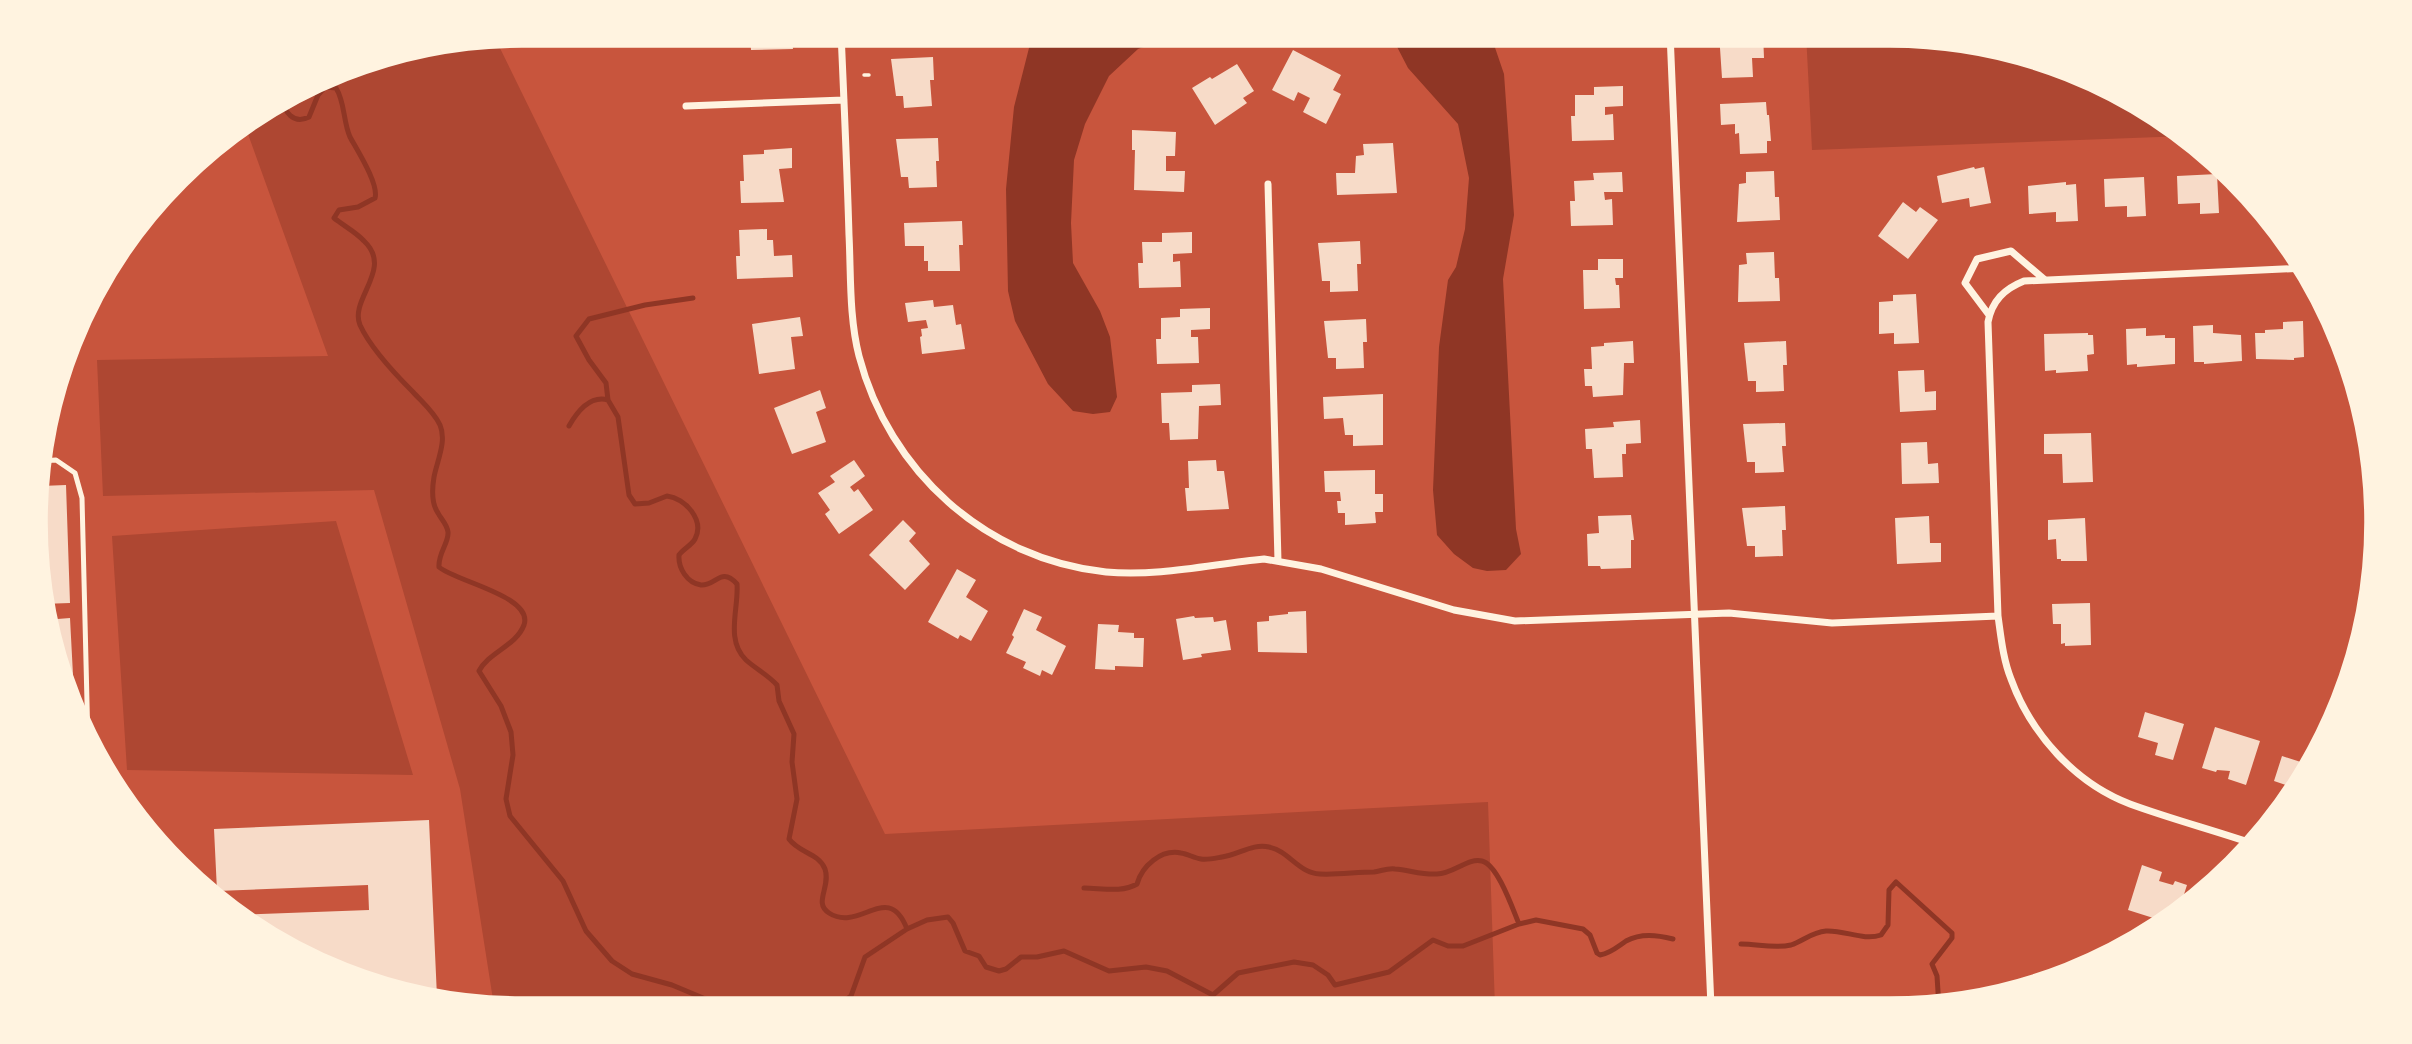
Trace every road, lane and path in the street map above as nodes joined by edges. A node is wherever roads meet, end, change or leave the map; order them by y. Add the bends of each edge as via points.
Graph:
1 (842, 46) edge
2 (1671, 46) edge
3 (844, 100) junction
4 (686, 106) dead end
5 (1268, 184) dead end
6 (2293, 269) edge
7 (2045, 280) junction
8 (1989, 315) junction
9 (50, 460) edge
10 (1278, 561) junction
11 (1694, 613) junction
12 (1998, 616) junction
13 (87, 716) edge
14 (2244, 841) edge
15 (1711, 998) edge

1 - 3 street
2 - 11 street
3 - 4 street
3 - 10 street via 852,308 859,355 886,426 929,486 978,526 1017,548 1076,567 1144,573
5 - 10 street
6 - 7 street
7 - 8 street via 2010,287
7 - 8 street via 2011,251 1977,259 1965,283
8 - 12 street
9 - 13 lane via 75,473 82,498
10 - 11 street via 1492,618 1535,621
11 - 12 street via 1729,612 1832,623
11 - 15 street
12 - 14 street via 2003,651 2021,703 2052,749 2076,772 2128,803

